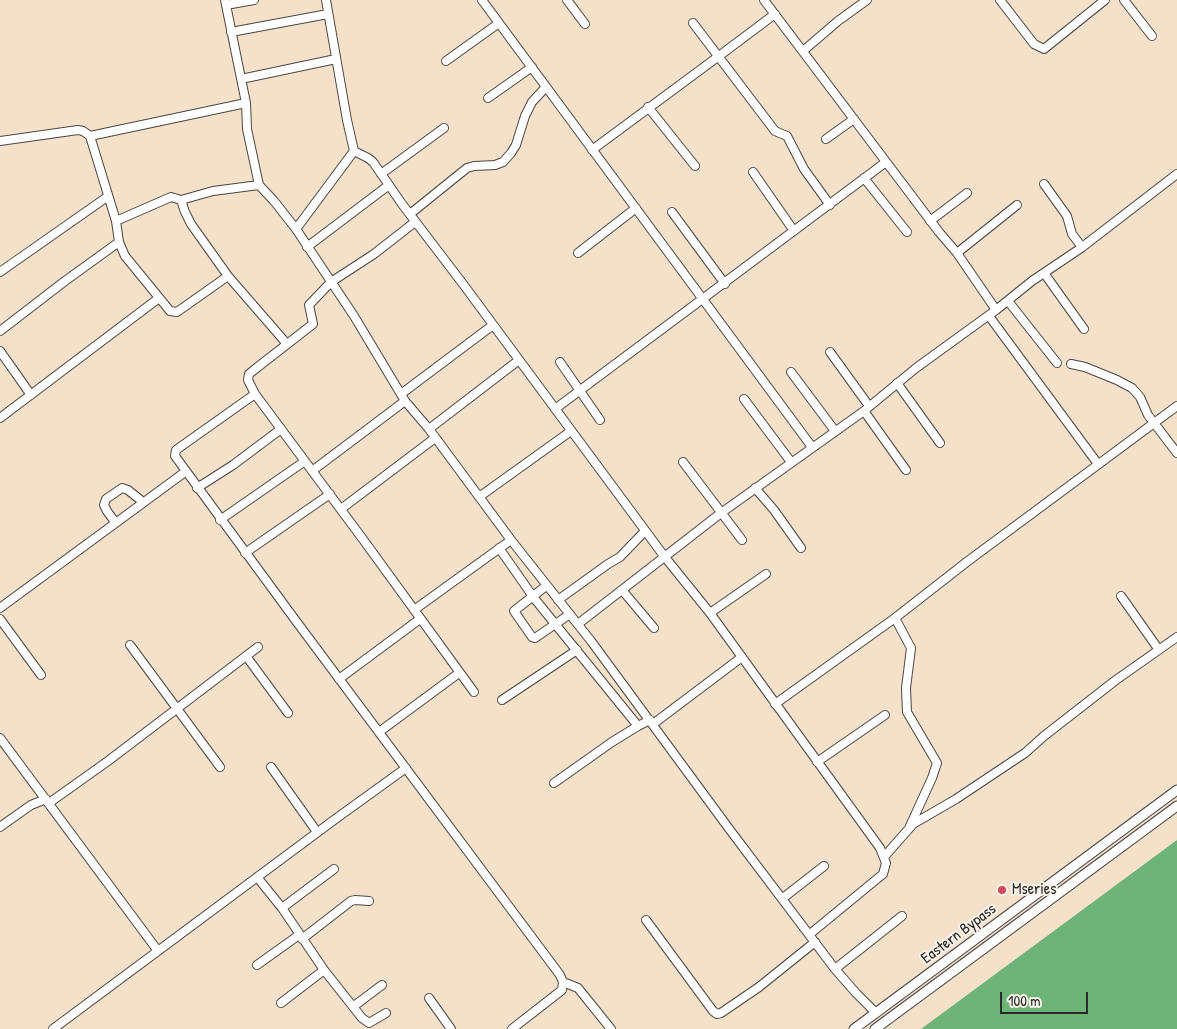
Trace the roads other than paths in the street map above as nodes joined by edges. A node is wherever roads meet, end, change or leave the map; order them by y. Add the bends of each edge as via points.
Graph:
1 (254, 0) edge
2 (326, 0) edge
3 (482, 0) edge
4 (567, 0) edge
5 (764, 0) edge
6 (867, 0) edge
7 (1000, 0) edge
8 (1104, 0) edge
9 (1124, 0) edge
10 (226, 3) edge
11 (328, 14) junction
12 (774, 14) junction
13 (693, 22) dead end
14 (499, 23) junction
15 (585, 24) dead end
16 (231, 32) junction
17 (1152, 36) dead end
18 (803, 51) junction
19 (719, 56) junction
20 (336, 59) junction
21 (446, 61) dead end
22 (532, 67) junction
23 (241, 79) junction
24 (546, 87) junction
25 (488, 98) dead end
26 (246, 103) junction
27 (648, 107) junction
28 (854, 119) junction
29 (444, 128) dead end
30 (90, 136) junction
31 (826, 139) dead end
32 (0, 141) edge
33 (592, 150) junction
34 (354, 151) junction
35 (886, 162) junction
36 (695, 166) dead end
37 (753, 172) dead end
38 (381, 174) junction
39 (1177, 174) edge
40 (864, 178) junction
41 (1044, 184) dead end
42 (259, 185) junction
43 (389, 185) junction
44 (967, 193) dead end
45 (107, 196) junction
46 (181, 200) junction
47 (830, 205) junction
48 (1017, 205) dead end
49 (636, 208) junction
50 (672, 212) dead end
51 (410, 214) junction
52 (116, 221) junction
53 (930, 221) junction
54 (415, 222) junction
55 (296, 229) junction
56 (794, 231) junction
57 (907, 232) dead end
58 (119, 242) junction
59 (307, 247) junction
60 (1082, 247) junction
61 (578, 252) dead end
62 (958, 253) junction
63 (0, 272) edge
64 (1044, 273) junction
65 (228, 276) junction
66 (331, 282) junction
67 (725, 284) junction
68 (159, 298) junction
69 (704, 299) junction
70 (1008, 300) junction
71 (996, 310) junction
72 (989, 316) junction
73 (494, 326) junction
74 (1084, 329) dead end
75 (0, 331) edge
76 (287, 344) junction
77 (0, 351) edge
78 (830, 352) dead end
79 (519, 360) junction
80 (560, 362) dead end
81 (1058, 362) dead end
82 (1071, 364) dead end
83 (791, 372) dead end
84 (897, 383) junction
85 (580, 391) junction
86 (255, 394) junction
87 (400, 394) junction
88 (31, 395) junction
89 (744, 398) dead end
90 (405, 401) junction
91 (1177, 406) edge
92 (866, 408) junction
93 (555, 409) junction
94 (0, 418) edge
95 (600, 420) dead end
96 (1155, 422) junction
97 (281, 429) junction
98 (429, 429) junction
99 (571, 431) junction
100 (835, 431) junction
101 (435, 438) junction
102 (940, 443) dead end
103 (812, 447) junction
104 (1177, 453) edge
105 (305, 461) junction
106 (683, 462) dead end
107 (791, 462) junction
108 (1098, 464) junction
109 (906, 470) dead end
110 (312, 471) junction
111 (185, 472) junction
112 (197, 488) junction
113 (755, 488) junction
114 (330, 494) junction
115 (480, 497) junction
116 (143, 502) junction
117 (341, 509) junction
118 (721, 513) junction
119 (220, 520) junction
120 (116, 522) junction
121 (645, 531) junction
122 (511, 540) junction
123 (742, 540) dead end
124 (499, 548) junction
125 (801, 548) dead end
126 (245, 553) junction
127 (664, 556) junction
128 (766, 574) dead end
129 (546, 586) junction
130 (622, 590) junction
131 (533, 596) junction
132 (1121, 596) dead end
133 (558, 600) junction
134 (0, 608) edge
135 (414, 610) junction
136 (710, 613) junction
137 (570, 614) junction
138 (895, 618) junction
139 (420, 619) junction
140 (0, 620) edge
141 (556, 624) junction
142 (578, 624) junction
143 (654, 628) dead end
144 (1177, 636) edge
145 (130, 645) dead end
146 (258, 647) dead end
147 (577, 650) junction
148 (1159, 650) junction
149 (246, 656) junction
150 (742, 657) junction
151 (460, 672) junction
152 (41, 674) dead end
153 (339, 679) junction
154 (474, 692) dead end
155 (502, 700) dead end
156 (775, 704) junction
157 (176, 708) junction
158 (288, 713) dead end
159 (885, 715) dead end
160 (651, 722) junction
161 (638, 726) junction
162 (379, 732) junction
163 (0, 738) edge
164 (817, 762) junction
165 (220, 767) dead end
166 (271, 767) dead end
167 (406, 768) junction
168 (554, 783) dead end
169 (1177, 790) edge
170 (48, 801) junction
171 (1177, 806) edge
172 (1143, 815) junction
173 (1149, 826) junction
174 (0, 828) edge
175 (909, 828) junction
176 (317, 832) junction
177 (884, 857) junction
178 (824, 866) dead end
179 (334, 869) dead end
180 (257, 877) junction
181 (783, 898) junction
182 (369, 901) dead end
183 (282, 908) junction
184 (902, 916) dead end
185 (646, 920) dead end
186 (810, 934) junction
187 (300, 937) junction
188 (815, 942) junction
189 (158, 951) junction
190 (257, 965) dead end
191 (835, 969) junction
192 (324, 970) junction
193 (563, 982) junction
194 (382, 985) dead end
195 (429, 998) dead end
196 (281, 1003) dead end
197 (354, 1006) junction
198 (386, 1013) dead end
199 (876, 1013) junction
200 (53, 1029) edge
201 (451, 1029) edge
202 (512, 1029) edge
203 (611, 1029) edge
204 (854, 1029) edge
205 (875, 1029) edge

1 - 10 street
2 - 11 street
3 - 14 street
4 - 15 street
5 - 12 street
6 - 18 street
7 - 8 street via 1034,44 1044,49
9 - 17 street
10 - 16 street
11 - 16 street
11 - 20 street
12 - 18 street
12 - 19 street
13 - 19 street
14 - 21 street
14 - 22 street
16 - 23 street
18 - 28 street
19 - 27 street
19 - 47 street via 774,131 787,136 804,169
20 - 23 street
20 - 34 street
22 - 24 street
22 - 25 street
23 - 26 street
24 - 33 street
24 - 51 street via 532,102 516,145 503,162 467,168
26 - 30 street
26 - 42 street via 247,129
27 - 33 street
27 - 36 street
28 - 31 street
28 - 35 street
29 - 38 street
30 - 32 street via 78,130
30 - 45 street
33 - 49 street
34 - 38 street via 368,158
34 - 55 street
35 - 40 street
35 - 53 street
37 - 56 street
38 - 43 street
39 - 60 street
40 - 47 street
40 - 57 street
41 - 60 street via 1067,216 1072,234
42 - 46 street via 213,191
42 - 55 street
43 - 51 street
43 - 59 street
44 - 53 street
45 - 52 street
45 - 63 street
46 - 52 street via 171,198
46 - 65 street via 191,224
47 - 56 street
48 - 62 street
49 - 61 street
49 - 69 street
50 - 67 street
51 - 54 street
52 - 58 street
53 - 62 street
54 - 66 street
54 - 73 street
55 - 59 street
56 - 67 street
58 - 68 street
58 - 75 street
59 - 66 street
60 - 64 street
62 - 71 street
64 - 70 street
64 - 74 street
65 - 68 street via 177,312 170,311
65 - 76 street
66 - 76 street via 309,305 313,324
66 - 87 street
67 - 69 street
68 - 88 street
69 - 85 street
69 - 103 street
70 - 71 street
70 - 81 street
71 - 72 street
72 - 84 street
72 - 108 street
73 - 79 street
73 - 87 street
76 - 86 street via 249,374 248,380
77 - 88 street
78 - 92 street
79 - 93 street
79 - 98 street
80 - 85 street
82 - 96 street via 1132,388
83 - 100 street
84 - 92 street
84 - 102 street
85 - 93 street
85 - 95 street
86 - 97 street
86 - 111 street via 176,450 175,456
87 - 90 street
88 - 94 street
89 - 107 street
90 - 98 street
90 - 110 street
91 - 96 street
92 - 100 street
92 - 109 street
93 - 99 street
96 - 104 street
96 - 108 street
97 - 105 street
97 - 112 street
98 - 101 street
99 - 115 street
99 - 121 street
100 - 103 street
101 - 115 street
101 - 117 street
103 - 107 street
105 - 110 street
105 - 119 street
106 - 118 street
107 - 113 street
108 - 138 street
110 - 114 street
111 - 112 street
111 - 116 street
112 - 119 street
113 - 118 street
113 - 125 street
114 - 117 street
114 - 126 street
115 - 122 street
116 - 120 street
116 - 120 street via 122,488 106,499 104,505
117 - 135 street
118 - 123 street
118 - 127 street
119 - 126 street
120 - 134 street
121 - 127 street
121 - 133 street via 620,557
122 - 124 street
122 - 129 street
124 - 131 street
124 - 135 street
126 - 153 street
127 - 130 street
127 - 136 street
128 - 136 street
129 - 131 street
129 - 133 street
130 - 142 street
130 - 143 street
131 - 141 street
131 - 141 street via 514,611 532,637
132 - 148 street
133 - 137 street
135 - 139 street
136 - 150 street
137 - 141 street
137 - 142 street
138 - 156 street
138 - 175 street via 911,648 907,712 937,763
139 - 151 street
139 - 153 street
140 - 152 street
141 - 147 street
142 - 160 street
144 - 148 street
145 - 157 street
146 - 149 street
147 - 155 street
147 - 161 street
148 - 175 street via 1066,718 1025,753
149 - 157 street
149 - 158 street
150 - 156 street
150 - 160 street
151 - 154 street
151 - 162 street
153 - 162 street
156 - 164 street
157 - 165 street
157 - 170 street via 108,761
159 - 164 street
160 - 161 street
160 - 181 street
161 - 168 street
162 - 167 street
163 - 170 street
164 - 177 street
166 - 176 street
167 - 176 street
167 - 193 street
169 - 172 main road, Eastern Bypass
170 - 174 street via 31,804
170 - 189 street
171 - 173 main road, Eastern Bypass
172 - 173 main road
172 - 199 main road, Eastern Bypass
173 - 205 main road, Eastern Bypass
175 - 177 street
176 - 180 street
177 - 186 street via 886,867 882,874
178 - 181 street
179 - 183 street
180 - 183 street
180 - 189 street
181 - 186 street
182 - 187 street via 351,901
183 - 187 street
184 - 191 street
185 - 188 street via 717,1014 760,987
186 - 188 street
187 - 190 street
187 - 192 street
188 - 191 street
189 - 200 street
191 - 199 street
192 - 196 street
192 - 197 street
193 - 202 street via 558,994
193 - 203 street via 578,988
194 - 197 street
195 - 201 street
197 - 198 street via 369,1023
199 - 204 main road, Eastern Bypass

